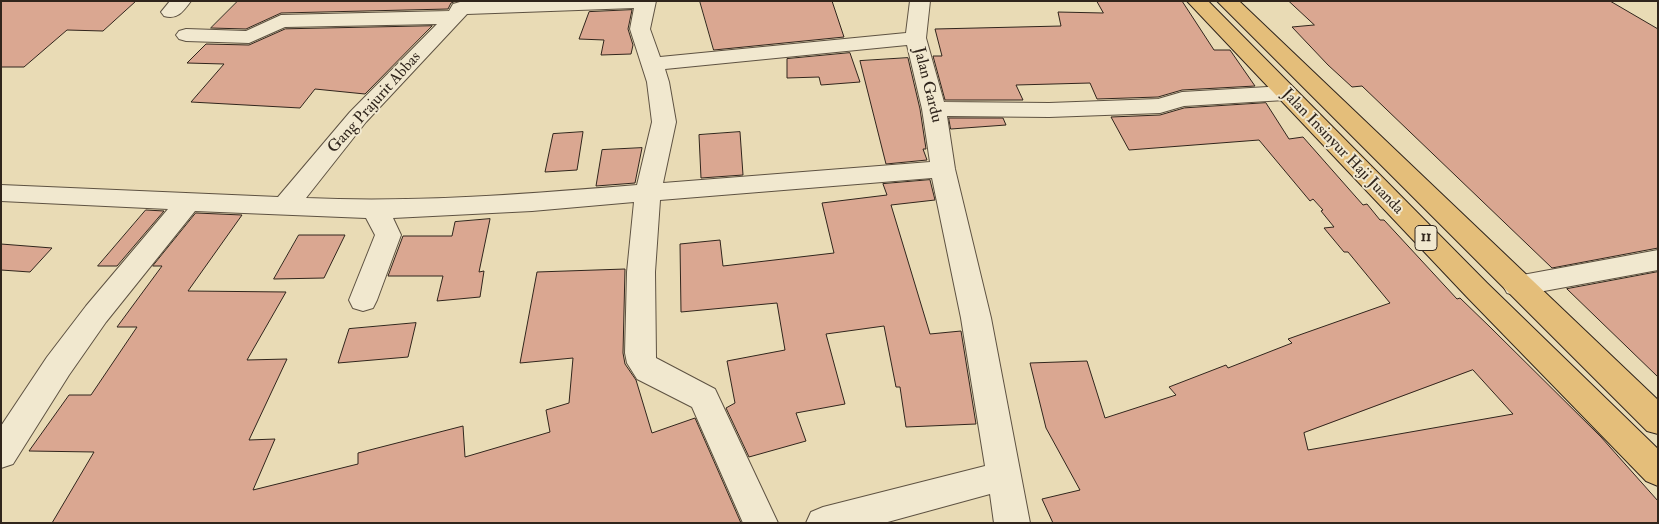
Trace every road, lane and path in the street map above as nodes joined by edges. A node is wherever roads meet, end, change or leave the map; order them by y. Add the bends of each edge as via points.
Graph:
1 (920, 1) edge
2 (1197, 1) edge
3 (1227, 1) edge
4 (646, 2) edge
5 (460, 9) edge
6 (186, 35) dead end
7 (916, 38) junction
8 (1281, 56) junction
9 (1252, 60) junction
10 (652, 64) junction
11 (1285, 93) junction
12 (934, 109) junction
13 (943, 168) junction
14 (648, 192) junction
15 (1, 193) edge
16 (189, 201) junction
17 (286, 205) junction
18 (374, 210) junction
19 (1658, 260) edge
20 (1518, 286) junction
21 (363, 300) dead end
22 (1658, 421) edge
23 (1, 454) edge
24 (1658, 471) edge
25 (1003, 476) junction
26 (761, 523) edge
27 (823, 523) edge
28 (1012, 523) edge

1 - 7 street, Jalan Gardu
2 - 9 highway, Jalan Insinyur Haji Juanda / 11
3 - 8 highway, Jalan Insinyur Haji Juanda / 11
4 - 5 street
4 - 10 street via 640,29
5 - 6 street via 282,21 249,37
5 - 17 street, Gang Prajurit Abbas via 358,117
7 - 10 street
7 - 12 street, Jalan Gardu
8 - 9 highway
8 - 20 highway, Jalan Insinyur Haji Juanda / 11
9 - 11 highway, Jalan Insinyur Haji Juanda / 11
10 - 14 street via 664,122
11 - 12 street via 1182,99 1160,106 1049,110
11 - 24 highway, Jalan Insinyur Haji Juanda / 11
12 - 13 street, Jalan Gardu
13 - 14 street
13 - 25 street, Jalan Gardu via 976,318
14 - 18 street
14 - 26 street via 641,272 642,363 648,370 704,398
15 - 16 street
16 - 17 street
16 - 23 street via 96,314
17 - 18 street
18 - 21 street via 388,235
19 - 20 street
20 - 22 highway, Jalan Insinyur Haji Juanda / 11
25 - 27 street
25 - 28 street, Jalan Gardu

